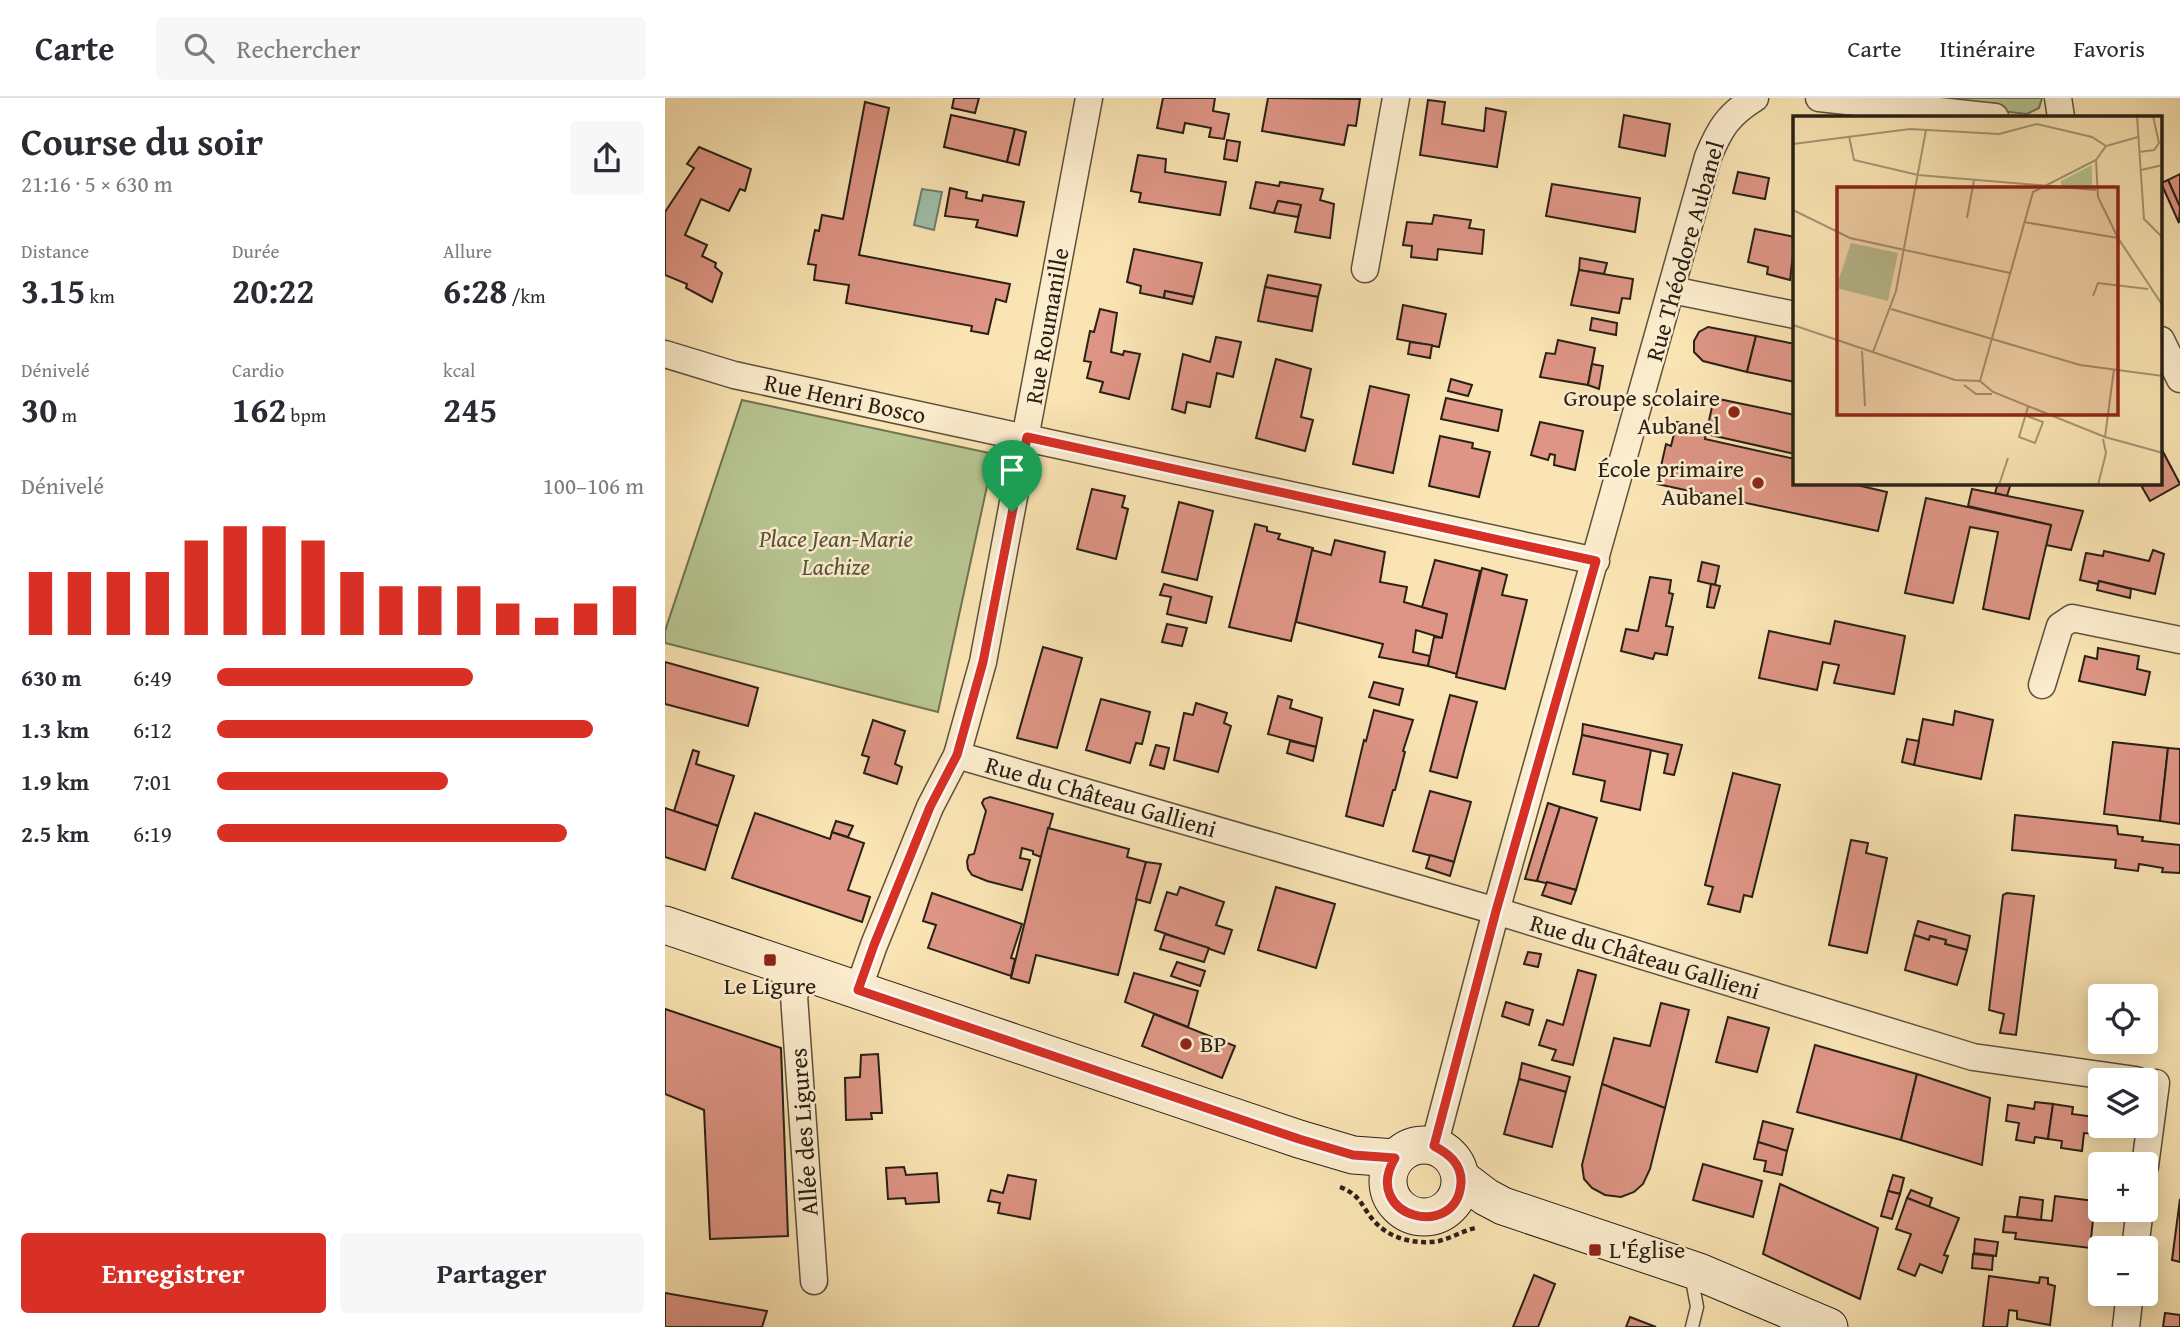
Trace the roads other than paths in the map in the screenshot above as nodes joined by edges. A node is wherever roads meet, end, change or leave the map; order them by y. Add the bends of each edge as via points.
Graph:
1 (1089, 98) edge
2 (1396, 98) edge
3 (1755, 98) edge
4 (1819, 98) edge
5 (1860, 100) edge
6 (1987, 116) edge
7 (1365, 269) dead end
8 (1672, 290) junction
9 (1793, 315) edge
10 (2163, 346) edge
11 (665, 354) edge
12 (2173, 378) edge
13 (1027, 437) junction
14 (1596, 561) junction
15 (2180, 640) edge
16 (2042, 685) dead end
17 (957, 755) junction
18 (1496, 911) junction
19 (665, 925) edge
20 (665, 940) edge
21 (797, 985) junction
22 (858, 990) junction
23 (2088, 1073) edge
24 (1434, 1146) junction
25 (1391, 1171) junction
26 (1456, 1192) junction
27 (814, 1281) dead end
28 (1693, 1285) junction
29 (2128, 1306) edge
30 (1692, 1327) edge
31 (1802, 1327) edge
32 (1829, 1327) edge
33 (2126, 1327) edge

1 - 13 street, Rue Roumanille
2 - 7 street
3 - 8 street, Rue Théodore Aubanel via 1721,127
4 - 5 street
5 - 6 street
8 - 9 street
8 - 14 street, Rue Théodore Aubanel
10 - 12 street
11 - 13 street, Rue Henri Bosco via 734,375
13 - 14 street, Rue Henri Bosco
13 - 17 street, Rue Roumanille via 983,662
14 - 18 street, Rue Théodore Aubanel
15 - 16 street via 2072,618 2060,626
17 - 18 street, Rue du Château Gallieni
17 - 22 street, Rue Roumanille via 930,807
18 - 23 street, Rue du Château Gallieni via 1973,1057
18 - 24 street, Rue Théodore Aubanel
19 - 22 main road
20 - 21 main road
21 - 25 main road via 1348,1168
21 - 27 street, Allée des Ligures via 794,996
22 - 25 main road
24 - 25 main road via 1406,1149
24 - 26 main road via 1457,1164
25 - 26 main road via 1391,1198 1413,1216 1440,1214
26 - 28 main road via 1495,1216
26 - 32 main road via 1486,1197 1687,1268
28 - 30 lane via 1697,1307
28 - 31 main road
29 - 33 street

